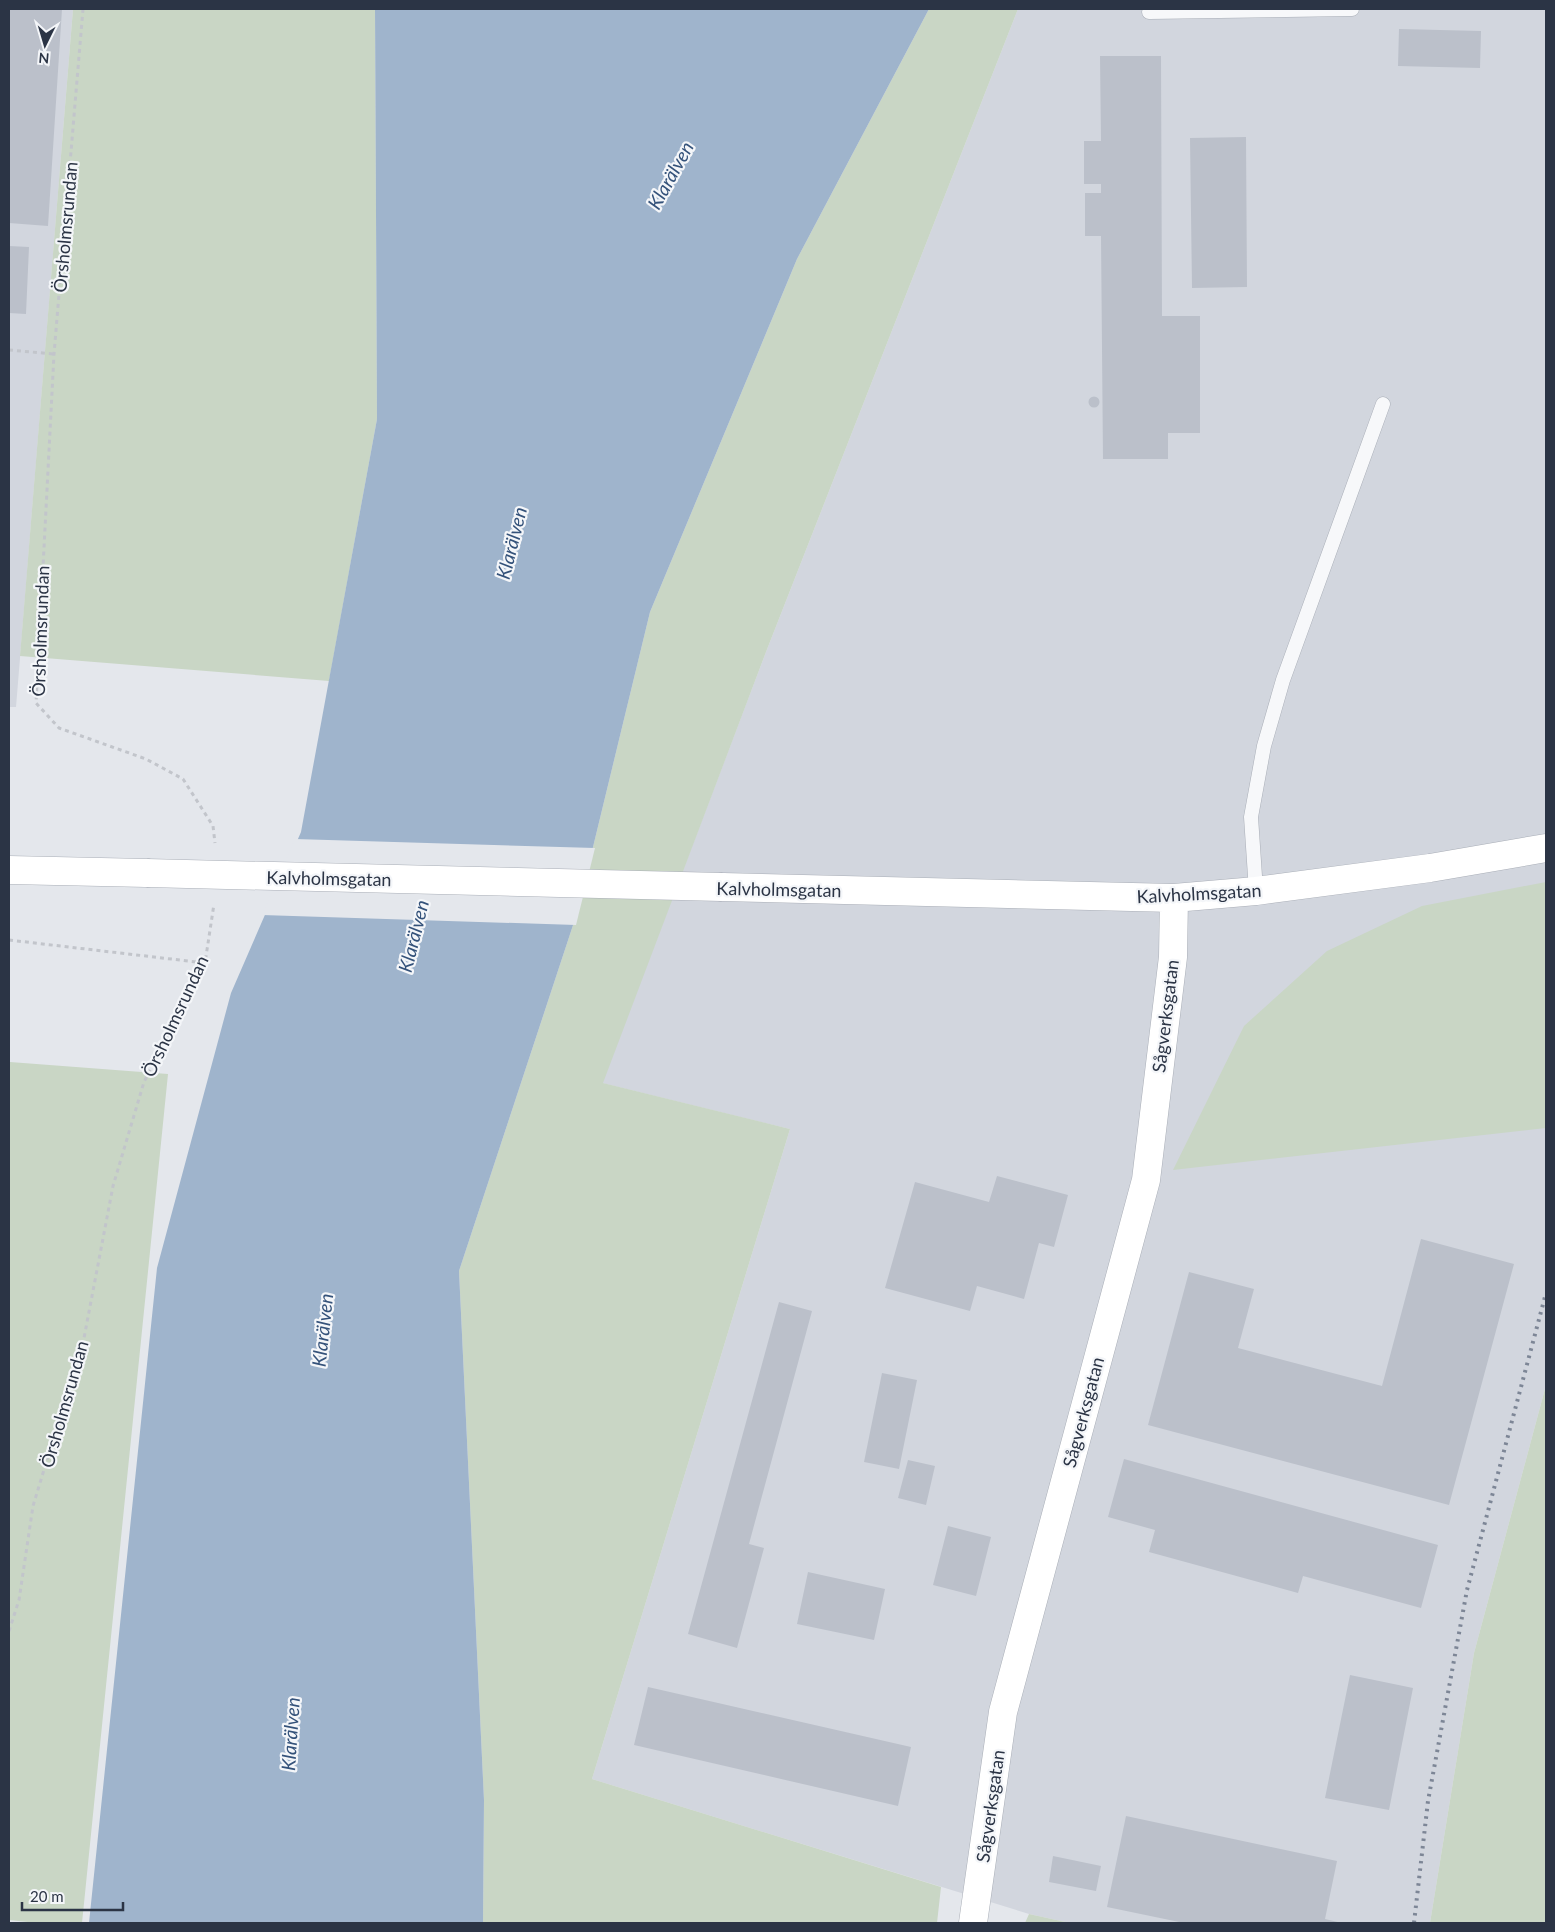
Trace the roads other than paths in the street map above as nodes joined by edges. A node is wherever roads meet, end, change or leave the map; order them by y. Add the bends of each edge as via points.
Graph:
1 (1352, 9) edge
2 (1149, 12) dead end
3 (1383, 404) dead end
4 (1546, 848) edge
5 (9, 870) edge
6 (1256, 890) junction
7 (1174, 898) junction
8 (973, 1923) edge

1 - 2 lane
3 - 6 lane via 1283,680 1264,746 1251,817
4 - 6 street, Kalvholmsgatan via 1430,868
5 - 7 street, Kalvholmsgatan, bridge
6 - 7 street, Kalvholmsgatan
7 - 8 street, Sågverksgatan via 1173,957 1146,1180 1003,1712

